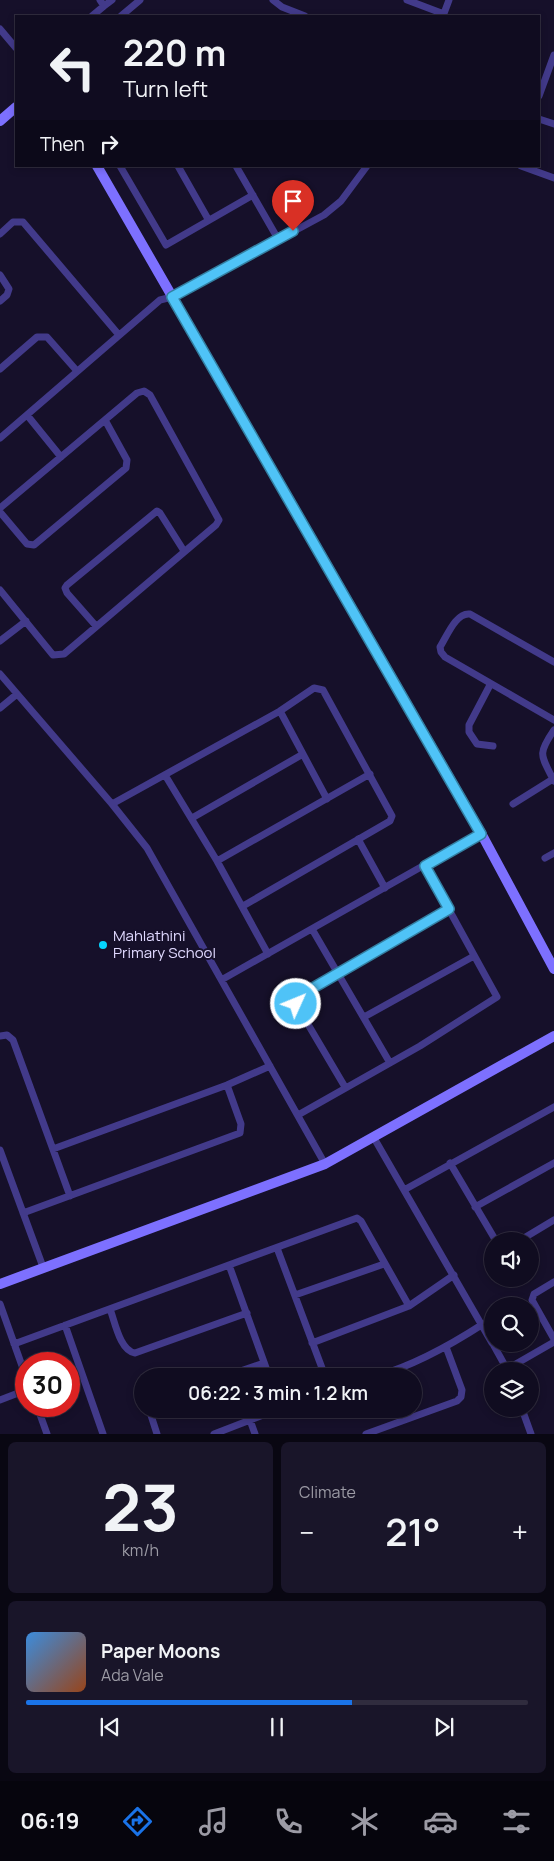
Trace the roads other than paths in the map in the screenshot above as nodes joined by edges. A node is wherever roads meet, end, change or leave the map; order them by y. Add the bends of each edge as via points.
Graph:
1 (112, 0) edge
2 (140, 0) edge
3 (273, 0) edge
4 (407, 0) edge
5 (449, 0) edge
6 (102, 3) edge
7 (282, 7) junction
8 (93, 15) edge
9 (122, 15) edge
10 (279, 15) edge
11 (302, 15) edge
12 (443, 15) edge
13 (0, 29) edge
14 (15, 47) edge
15 (554, 55) edge
16 (540, 93) edge
17 (15, 108) edge
18 (540, 119) edge
19 (0, 121) edge
20 (554, 124) edge
21 (97, 167) edge
22 (121, 167) edge
23 (179, 167) edge
24 (237, 167) edge
25 (366, 167) edge
26 (524, 167) edge
27 (554, 178) edge
28 (253, 195) junction
29 (208, 219) junction
30 (0, 234) edge
31 (278, 240) junction
32 (0, 275) edge
33 (172, 297) junction
34 (0, 301) edge
35 (120, 335) junction
36 (0, 369) edge
37 (77, 370) junction
38 (28, 415) junction
39 (105, 420) junction
40 (0, 438) edge
41 (61, 457) junction
42 (0, 510) edge
43 (184, 551) junction
44 (0, 590) edge
45 (26, 621) junction
46 (96, 626) junction
47 (0, 641) edge
48 (554, 662) edge
49 (0, 674) edge
50 (490, 685) junction
51 (16, 694) junction
52 (0, 708) edge
53 (280, 711) junction
54 (554, 720) edge
55 (554, 730) edge
56 (493, 746) dead end
57 (303, 754) junction
58 (370, 774) junction
59 (165, 775) junction
60 (554, 780) edge
61 (327, 799) junction
62 (112, 804) junction
63 (513, 804) dead end
64 (192, 818) junction
65 (481, 834) junction
66 (358, 840) junction
67 (554, 853) edge
68 (545, 858) dead end
69 (217, 861) junction
70 (425, 866) junction
71 (385, 888) junction
72 (243, 906) junction
73 (449, 909) junction
74 (312, 929) junction
75 (268, 954) junction
76 (474, 956) junction
77 (554, 969) edge
78 (338, 973) junction
79 (223, 979) junction
80 (364, 1017) junction
81 (0, 1036) edge
82 (554, 1036) edge
83 (390, 1063) junction
84 (270, 1066) junction
85 (227, 1085) junction
86 (345, 1087) junction
87 (554, 1107) edge
88 (298, 1115) junction
89 (374, 1138) junction
90 (53, 1149) junction
91 (0, 1150) edge
92 (450, 1163) junction
93 (554, 1163) edge
94 (325, 1164) junction
95 (404, 1190) junction
96 (70, 1196) junction
97 (475, 1207) junction
98 (23, 1213) junction
99 (554, 1220) edge
100 (490, 1232) edge
101 (534, 1232) edge
102 (277, 1248) junction
103 (384, 1264) junction
104 (230, 1265) junction
105 (43, 1267) junction
106 (454, 1275) junction
107 (554, 1282) edge
108 (0, 1284) edge
109 (294, 1295) junction
110 (0, 1304) edge
111 (408, 1306) junction
112 (110, 1310) junction
113 (246, 1313) junction
114 (483, 1324) joint
115 (65, 1325) junction
116 (554, 1341) edge
117 (312, 1343) junction
118 (14, 1344) junction
119 (446, 1347) junction
120 (17, 1352) edge
121 (520, 1362) edge
122 (264, 1363) junction
123 (249, 1368) edge
124 (266, 1368) edge
125 (322, 1368) edge
126 (399, 1368) edge
127 (15, 1394) edge
128 (0, 1400) edge
129 (41, 1417) edge
130 (525, 1417) edge
131 (151, 1418) edge
132 (255, 1418) edge
133 (250, 1420) junction
134 (46, 1434) edge
135 (103, 1434) edge
136 (157, 1434) edge
137 (214, 1434) edge
138 (255, 1434) edge
139 (366, 1434) edge
140 (531, 1434) edge

1 - 6 street
2 - 9 street
3 - 7 street
4 - 12 street
5 - 12 street
6 - 8 street
7 - 10 street
7 - 11 street
13 - 14 street
15 - 16 street
17 - 19 street
18 - 20 street
21 - 33 street
22 - 29 street via 166,245
23 - 29 street
24 - 28 street
25 - 31 street via 332,210
26 - 27 street
28 - 29 street
28 - 31 street
30 - 35 street via 14,222 22,222
31 - 33 street
32 - 34 street via 8,289
33 - 35 street via 160,300
33 - 65 street
35 - 37 street
36 - 37 street via 42,336 47,337
37 - 38 street
38 - 40 street
38 - 41 street
39 - 41 street
39 - 42 street via 127,460 126,468 34,545 27,544
39 - 43 street via 139,391 150,394 218,520
41 - 42 street
43 - 46 street
43 - 46 street via 157,511 67,584 67,593
44 - 45 street
45 - 46 street via 53,655 58,656
45 - 47 street
48 - 50 street via 464,613 440,647 441,652
49 - 51 street
50 - 54 street
50 - 56 street via 469,725 469,732 477,744
51 - 52 street
51 - 62 street
53 - 57 street
53 - 58 street via 314,688 323,690
53 - 59 street
55 - 60 street via 541,754
57 - 61 street
57 - 64 street
58 - 61 street
58 - 66 street via 392,816 390,821
59 - 62 street
59 - 64 street
60 - 63 street
61 - 69 street
62 - 79 street via 147,848
64 - 69 street
65 - 70 street
65 - 77 street
66 - 71 street
66 - 72 street
67 - 68 street
69 - 72 street
70 - 71 street
70 - 73 street
71 - 74 street
72 - 75 street
73 - 76 street
73 - 78 street
74 - 75 street
74 - 78 street
75 - 79 street
76 - 80 street
76 - 83 street via 496,992 494,1000
78 - 80 street
78 - 86 street via 299,996 296,1004
79 - 84 street
80 - 83 street
81 - 90 street via 7,1035 13,1040
82 - 89 street
83 - 86 street
84 - 85 street
84 - 88 street
85 - 90 street
85 - 96 street via 242,1124 240,1133
86 - 88 street
87 - 92 street
88 - 94 street
89 - 94 street
89 - 95 street
90 - 96 street
91 - 98 street
92 - 95 street
92 - 97 street
93 - 97 street
94 - 105 street
95 - 106 street
96 - 98 street
97 - 100 street
98 - 105 street
99 - 101 street
102 - 103 street via 357,1218
102 - 104 street
102 - 109 street
103 - 109 street
103 - 111 street
104 - 112 street
104 - 113 street
105 - 108 street
106 - 111 street
106 - 114 street
107 - 116 street via 534,1294 532,1300
109 - 117 street
110 - 118 street
111 - 117 street
112 - 113 street via 124,1345 135,1353
112 - 115 street
113 - 122 street
114 - 119 street
115 - 118 street
115 - 135 street
116 - 121 street
117 - 125 street
118 - 120 street
119 - 126 street
119 - 139 street via 462,1397
122 - 123 street
122 - 124 street
127 - 128 street
129 - 134 street
130 - 140 street
131 - 136 street
132 - 133 street
133 - 137 street
133 - 138 street

